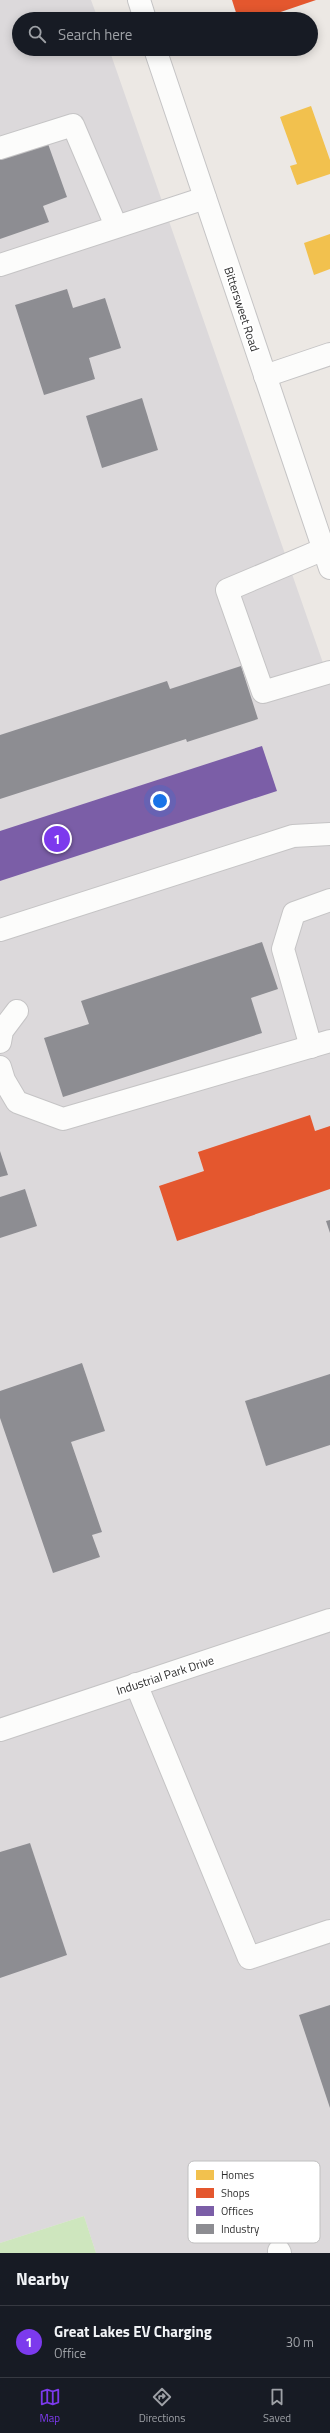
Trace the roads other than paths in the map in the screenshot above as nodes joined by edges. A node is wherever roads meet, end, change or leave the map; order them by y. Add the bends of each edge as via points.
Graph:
1 (139, 0) edge
2 (143, 12) edge
3 (157, 56) edge
4 (0, 148) edge
5 (205, 198) junction
6 (116, 226) junction
7 (0, 265) edge
8 (330, 354) edge
9 (265, 376) junction
10 (327, 559) edge
11 (330, 672) edge
12 (330, 834) edge
13 (330, 900) edge
14 (0, 930) edge
15 (17, 1011) dead end
16 (0, 1042) edge
17 (320, 1044) edge
18 (0, 1067) edge
19 (330, 1620) edge
20 (136, 1684) junction
21 (0, 1730) edge
22 (330, 1931) edge

1 - 2 street
3 - 5 street, Bittersweet Road
4 - 6 street via 73,125
5 - 6 street
5 - 9 street, Bittersweet Road
6 - 7 street
8 - 9 street
9 - 10 street, Bittersweet Road
10 - 11 street via 227,590 264,692
12 - 14 street via 293,836
13 - 17 street via 294,913 283,949
15 - 16 street via 2,1031
17 - 18 street via 63,1119 17,1102 4,1080
19 - 20 street, Industrial Park Drive
20 - 21 street, Industrial Park Drive
20 - 22 street via 249,1958

